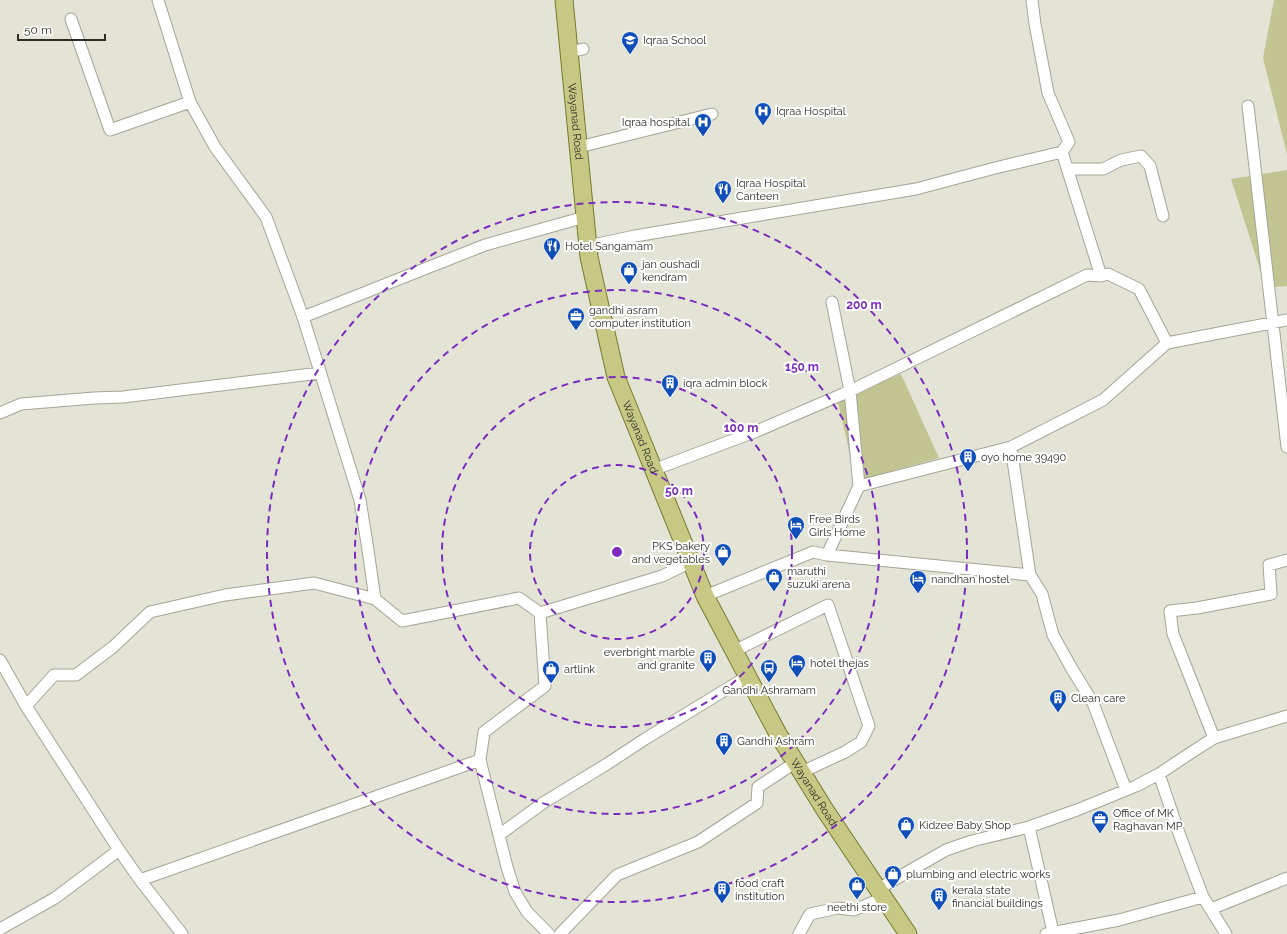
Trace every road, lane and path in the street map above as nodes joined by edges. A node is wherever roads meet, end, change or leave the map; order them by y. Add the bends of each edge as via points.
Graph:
1 (158, 0) edge
2 (564, 0) edge
3 (1032, 0) edge
4 (71, 19) dead end
5 (190, 102) junction
6 (1248, 106) dead end
7 (712, 114) dead end
8 (579, 146) junction
9 (1062, 152) junction
10 (1068, 169) junction
11 (1163, 216) dead end
12 (585, 217) junction
13 (588, 246) junction
14 (1101, 276) junction
15 (832, 302) dead end
16 (302, 317) junction
17 (1287, 320) edge
18 (1273, 322) junction
19 (1167, 343) junction
20 (320, 373) junction
21 (850, 391) junction
22 (0, 413) edge
23 (1011, 447) junction
24 (1287, 447) edge
25 (653, 470) junction
26 (859, 486) junction
27 (827, 555) junction
28 (1287, 560) edge
29 (691, 562) junction
30 (1030, 575) junction
31 (704, 596) junction
32 (375, 599) junction
33 (540, 613) junction
34 (734, 651) junction
35 (0, 660) edge
36 (748, 676) junction
37 (26, 706) junction
38 (1287, 716) edge
39 (1214, 738) junction
40 (480, 760) junction
41 (799, 767) junction
42 (1159, 774) junction
43 (1126, 790) junction
44 (1030, 827) junction
45 (499, 835) junction
46 (120, 850) junction
47 (1287, 878) edge
48 (140, 880) junction
49 (881, 893) junction
50 (1203, 897) junction
51 (1211, 909) junction
52 (0, 929) edge
53 (1050, 933) edge
54 (182, 934) edge
55 (549, 934) edge
56 (560, 934) edge
57 (798, 934) edge
58 (908, 934) edge
59 (1226, 934) edge

1 - 5 street
2 - 8 main road, Wayanad Road via 576,48
3 - 9 street via 1048,93 1069,142
4 - 5 street via 110,130
5 - 16 street via 215,147 266,217
6 - 18 street
7 - 8 street
8 - 12 main road, Wayanad Road
9 - 10 street
9 - 13 street via 916,189
10 - 11 street via 1103,168 1121,160 1141,156 1150,166
10 - 14 street
12 - 13 main road, Wayanad Road
12 - 16 street via 485,245
13 - 25 main road, Wayanad Road via 616,377
14 - 19 street via 1108,274 1139,289
14 - 21 street via 1087,275
15 - 21 street
16 - 20 street
17 - 18 street
18 - 19 street
18 - 24 street
19 - 23 street via 1103,400
20 - 22 street via 123,397 21,404
20 - 32 street via 360,500
21 - 25 street via 757,431
21 - 26 street
23 - 26 street
23 - 30 street
25 - 29 main road, Wayanad Road
26 - 27 street
27 - 30 street
27 - 31 street via 813,552
28 - 39 street via 1270,565 1271,594 1170,611 1173,634
29 - 31 main road, Wayanad Road
29 - 33 street via 662,576
30 - 43 street via 1042,594 1053,635 1093,703
31 - 34 main road, Wayanad Road
32 - 33 street via 402,622 519,598
32 - 37 street via 314,583 226,595 150,612 113,648 76,675 54,675
33 - 40 street via 545,686 484,732
34 - 36 main road, Wayanad Road
34 - 41 street via 828,605 869,726 860,742 845,752
35 - 37 street
36 - 41 main road, Wayanad Road via 778,734
36 - 45 street via 544,803
37 - 46 street
38 - 39 street
39 - 42 street
40 - 45 street
40 - 48 street
41 - 49 main road, Wayanad Road
41 - 56 street via 758,787 757,803 698,842 617,874
42 - 43 street
42 - 50 street
43 - 44 street
44 - 49 street via 946,850
44 - 53 street
45 - 55 street via 515,892 527,912
46 - 48 street
46 - 52 street via 55,898
47 - 51 street
48 - 54 street
49 - 57 street via 854,910 838,908 810,914
49 - 58 main road, Wayanad Road
50 - 51 street
50 - 53 street via 1119,920
51 - 59 street

